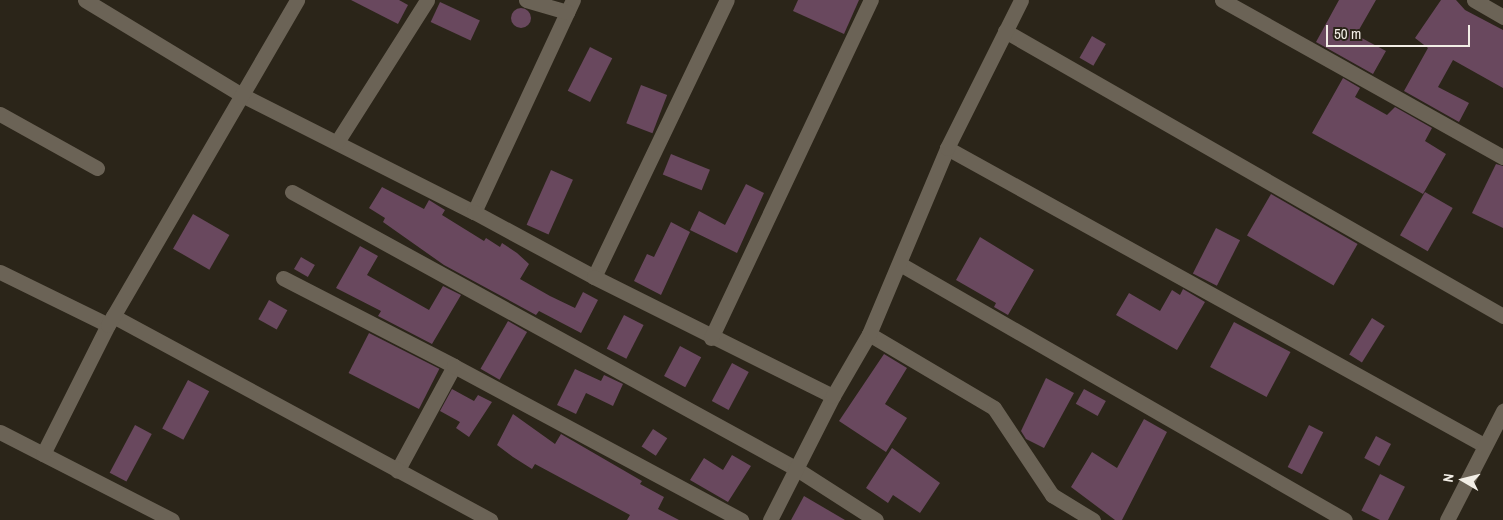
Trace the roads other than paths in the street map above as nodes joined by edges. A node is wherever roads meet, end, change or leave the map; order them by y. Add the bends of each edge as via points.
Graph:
1 (85, 0) edge
2 (297, 0) edge
3 (427, 0) edge
4 (526, 0) edge
5 (727, 0) edge
6 (871, 0) edge
7 (1021, 0) edge
8 (1222, 0) edge
9 (1474, 0) edge
10 (570, 6) edge
11 (1503, 16) edge
12 (1005, 31) junction
13 (242, 95) junction
14 (0, 114) edge
15 (337, 142) junction
16 (947, 148) junction
17 (1503, 157) edge
18 (97, 168) dead end
19 (292, 192) dead end
20 (474, 212) junction
21 (900, 264) junction
22 (0, 272) edge
23 (594, 277) junction
24 (283, 278) dead end
25 (1503, 316) edge
26 (110, 321) junction
27 (869, 334) junction
28 (712, 338) junction
29 (454, 366) junction
30 (833, 396) junction
31 (1503, 411) edge
32 (0, 432) edge
33 (1484, 445) junction
34 (43, 454) junction
35 (795, 468) junction
36 (397, 471) junction
37 (172, 520) edge
38 (490, 520) edge
39 (741, 520) edge
40 (770, 520) edge
41 (876, 520) edge
42 (1093, 520) edge
43 (1345, 520) edge
44 (1447, 520) edge

1 - 13 street
2 - 13 street
3 - 15 street
4 - 10 street
5 - 23 street
6 - 28 street
7 - 12 street
8 - 17 street
9 - 11 street
10 - 20 street
12 - 16 street
12 - 25 street
13 - 15 street
13 - 26 street
14 - 18 street
15 - 20 street
16 - 21 street
16 - 33 street
19 - 35 street
20 - 23 street
21 - 27 street
21 - 43 street
22 - 26 street
23 - 28 street
24 - 29 street
26 - 34 street
26 - 36 street
27 - 30 street
27 - 42 street via 994,408 1052,495
28 - 30 street
29 - 36 street
29 - 39 street
30 - 35 street
31 - 33 street
32 - 34 street
33 - 44 street
34 - 37 street
35 - 40 street
35 - 41 street
36 - 38 street

